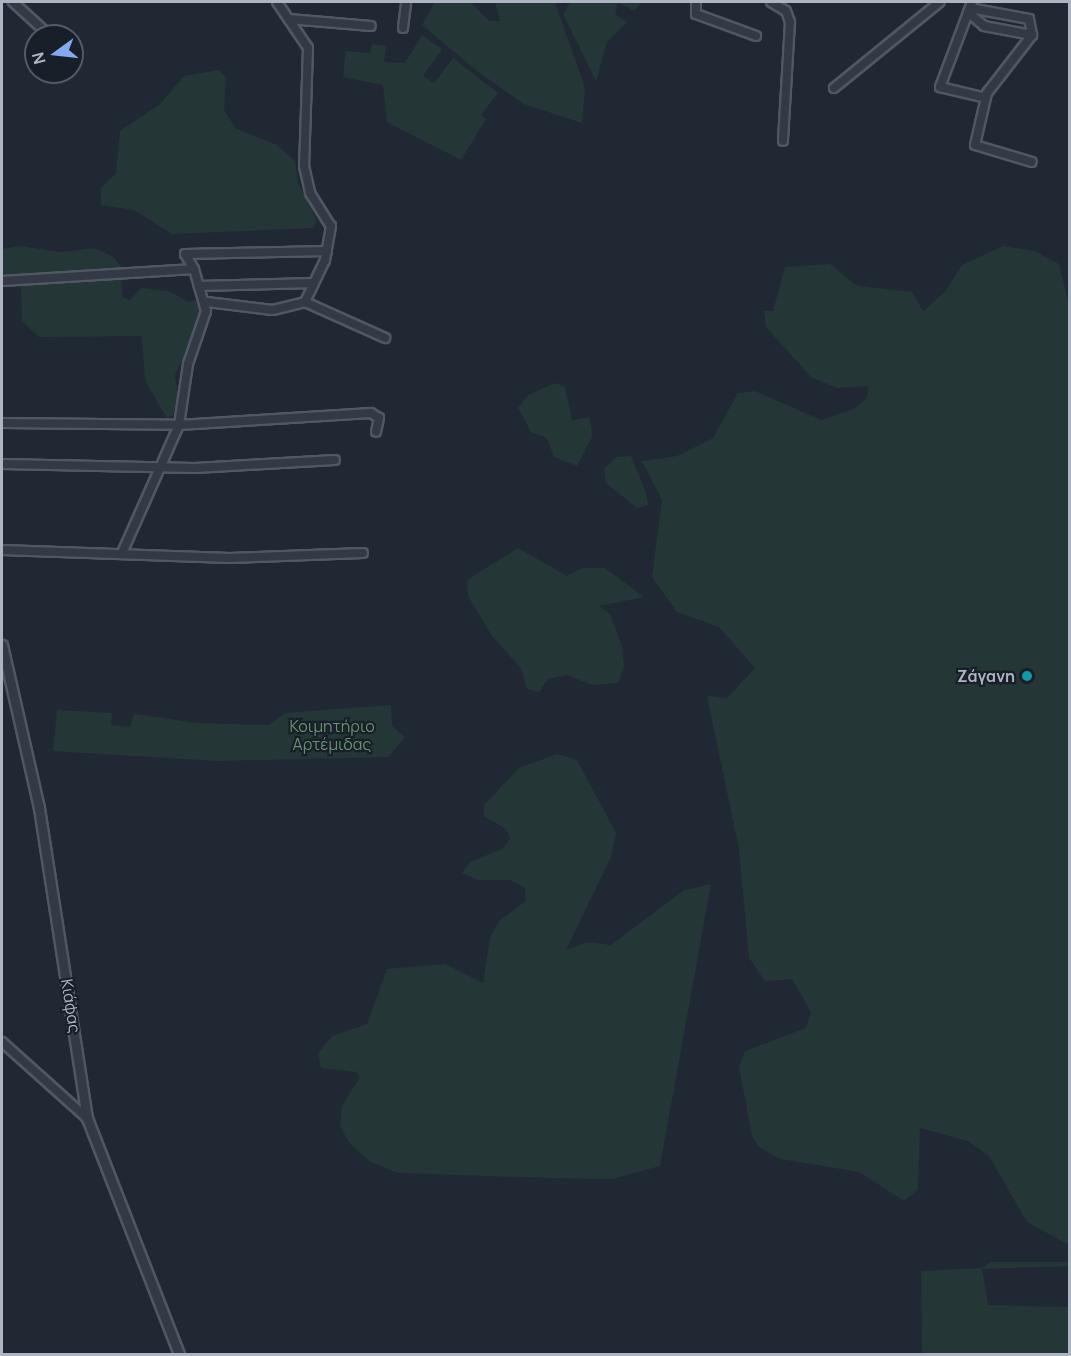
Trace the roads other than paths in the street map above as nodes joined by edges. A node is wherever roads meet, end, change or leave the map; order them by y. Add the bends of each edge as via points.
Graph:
1 (13, 2) edge
2 (277, 2) edge
3 (406, 2) edge
4 (696, 2) edge
5 (771, 2) edge
6 (940, 2) edge
7 (970, 7) edge
8 (289, 19) junction
9 (37, 24) edge
10 (371, 26) dead end
11 (403, 28) dead end
12 (1032, 35) junction
13 (756, 36) dead end
14 (834, 87) dead end
15 (986, 98) junction
16 (783, 141) dead end
17 (1032, 162) dead end
18 (327, 251) junction
19 (194, 269) junction
20 (2, 281) edge
21 (313, 284) junction
22 (199, 286) junction
23 (207, 302) junction
24 (305, 302) junction
25 (385, 338) dead end
26 (2, 423) edge
27 (179, 425) junction
28 (376, 432) dead end
29 (335, 460) dead end
30 (2, 464) edge
31 (164, 467) junction
32 (2, 550) edge
33 (122, 553) junction
34 (363, 553) dead end
35 (2, 645) edge
36 (2, 1042) edge
37 (87, 1118) junction
38 (179, 1354) edge

1 - 9 street
2 - 8 street
3 - 11 street
4 - 13 street via 696,14
5 - 16 street via 786,11 790,22
6 - 14 street
7 - 12 street via 984,26
7 - 12 street via 1029,20
7 - 15 street via 940,87
8 - 10 street
8 - 18 street via 309,55 303,157 310,193 330,218
12 - 15 street
15 - 17 street via 975,144
18 - 19 street via 185,254
18 - 21 street
19 - 20 street
19 - 22 street
21 - 22 street
21 - 24 street
22 - 23 street
23 - 24 street via 273,310
23 - 27 street via 188,364
24 - 25 street
26 - 27 street
27 - 28 street via 371,413 379,418
27 - 31 street
29 - 31 street
30 - 31 street
31 - 33 street
32 - 33 street
33 - 34 street via 230,558
35 - 37 street, Κιάφας via 39,808
36 - 37 street
37 - 38 street, Κιάφας

